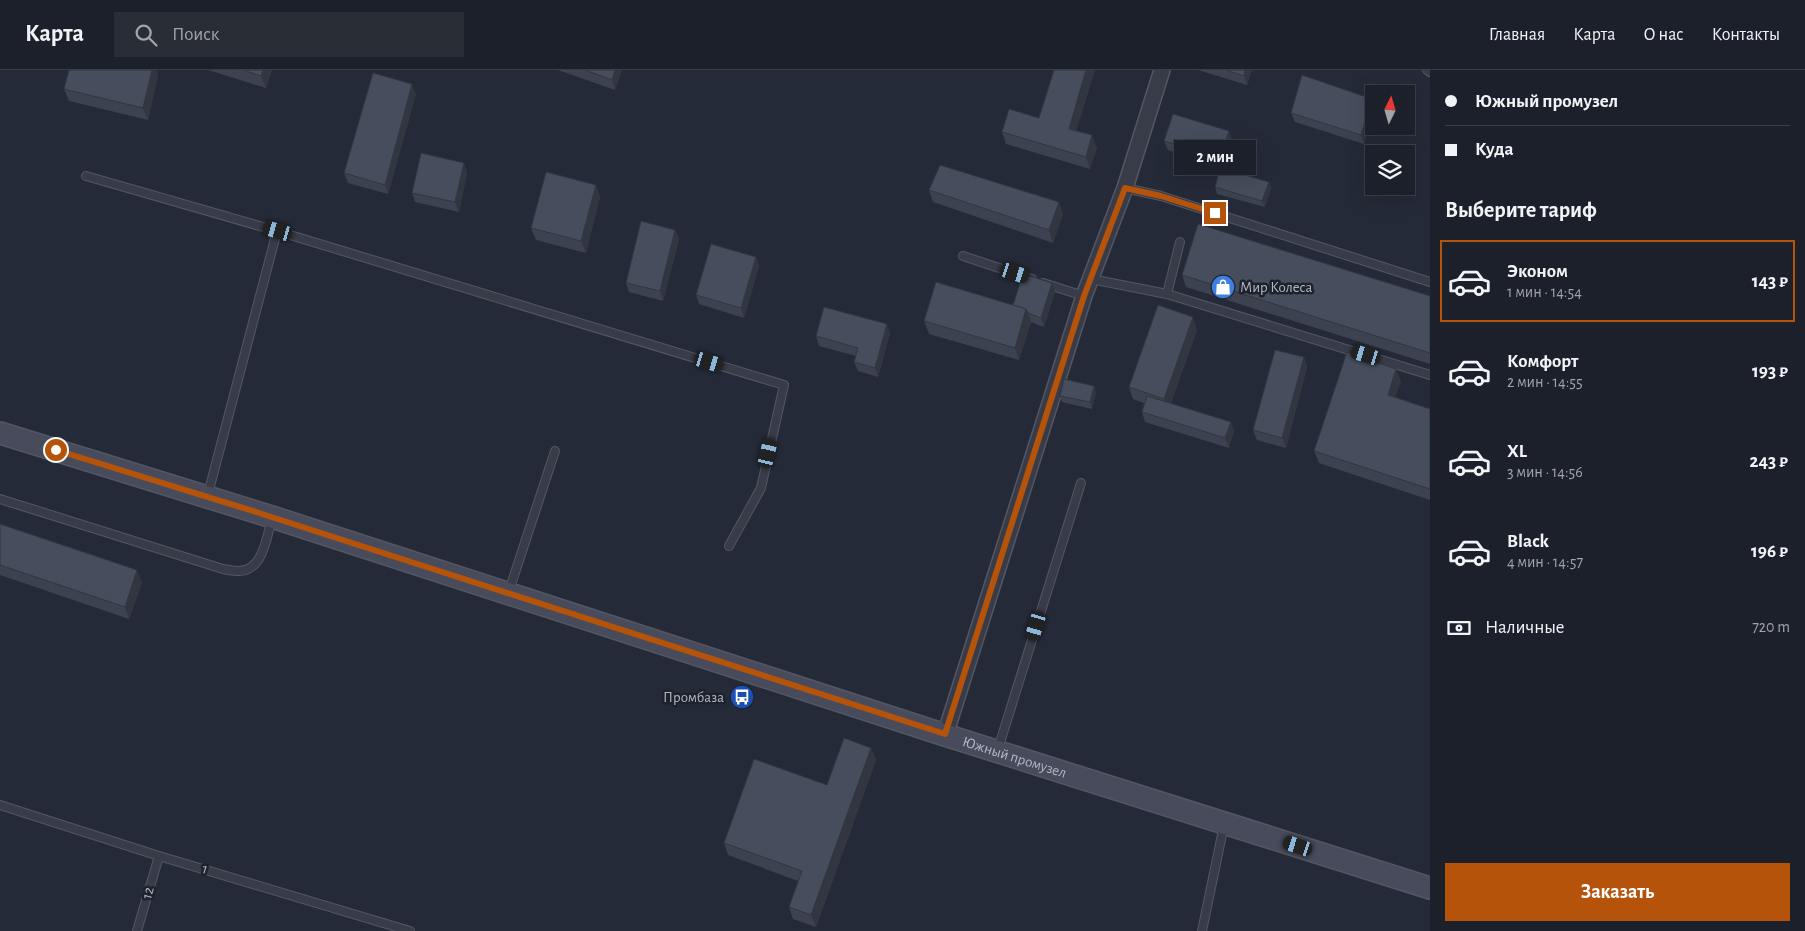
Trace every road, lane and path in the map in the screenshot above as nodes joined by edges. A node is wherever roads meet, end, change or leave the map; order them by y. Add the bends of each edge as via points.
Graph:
1 (1162, 70) edge
2 (86, 176) dead end
3 (1125, 188) junction
4 (278, 231) junction
5 (1180, 242) dead end
6 (963, 256) dead end
7 (1091, 279) junction
8 (1430, 282) edge
9 (1167, 294) junction
10 (1084, 296) junction
11 (1430, 376) edge
12 (0, 433) edge
13 (555, 451) dead end
14 (1081, 483) dead end
15 (207, 496) junction
16 (0, 499) edge
17 (272, 517) junction
18 (729, 546) dead end
19 (508, 593) junction
20 (945, 734) junction
21 (997, 751) junction
22 (0, 805) edge
23 (1224, 823) junction
24 (159, 856) junction
25 (1430, 888) edge
26 (137, 931) edge
27 (410, 931) edge
28 (1202, 931) edge

1 - 3 street
2 - 4 lane
3 - 7 street
3 - 8 lane via 1161,196
4 - 15 lane
4 - 18 lane via 784,385 761,488
5 - 9 lane
6 - 10 lane
7 - 9 lane
7 - 10 street
9 - 11 lane
10 - 20 street
12 - 15 street, Южный промузел
13 - 19 lane
14 - 21 lane
15 - 17 street, Южный промузел
16 - 17 lane via 223,569 240,571 258,562
17 - 19 street, Южный промузел
19 - 20 street, Южный промузел
20 - 21 street, Южный промузел
21 - 23 street, Южный промузел
22 - 24 lane, 1 / 1
23 - 25 street, Южный промузел
23 - 28 lane
24 - 26 lane, 12 / 12
24 - 27 lane, 1 / 1

